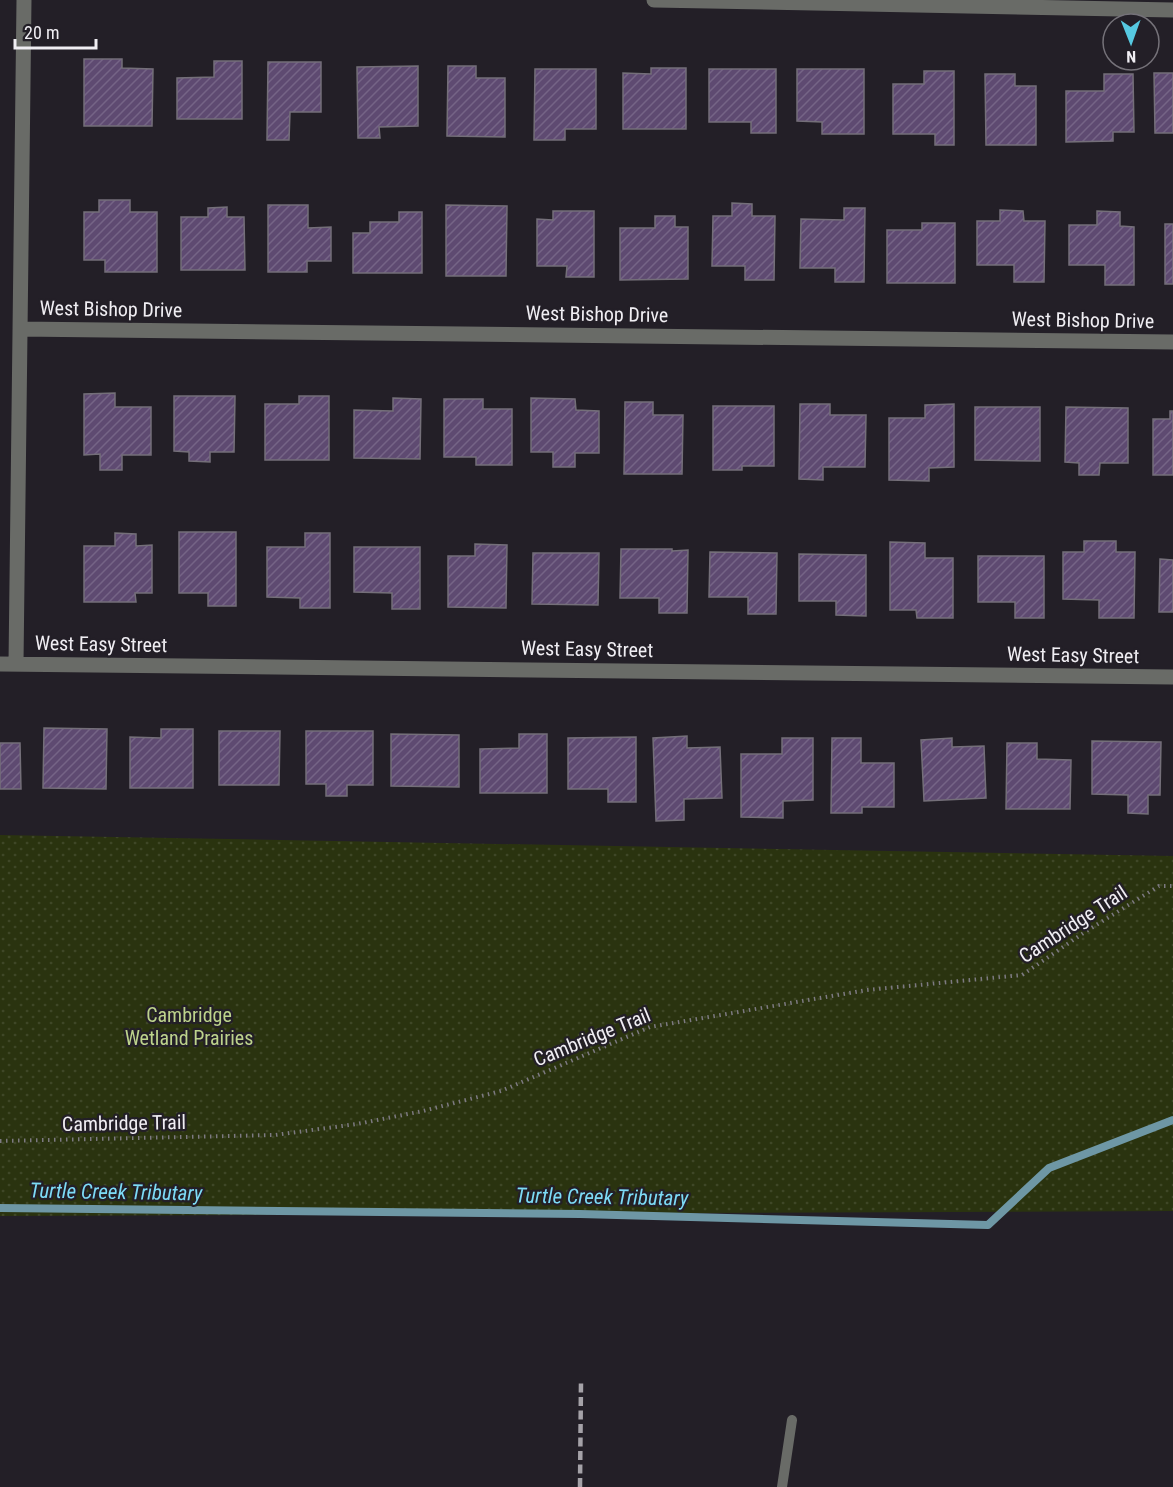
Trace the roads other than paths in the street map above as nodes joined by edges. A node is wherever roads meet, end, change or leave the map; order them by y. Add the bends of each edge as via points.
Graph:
1 (24, 0) edge
2 (654, 0) edge
3 (1173, 10) edge
4 (20, 329) junction
5 (1173, 342) edge
6 (0, 664) edge
7 (16, 664) junction
8 (1173, 677) edge
9 (792, 1420) dead end
10 (782, 1487) edge

1 - 4 street
2 - 3 street
4 - 5 street, West Bishop Drive
4 - 7 street
6 - 7 street, West Easy Street
7 - 8 street, West Easy Street
9 - 10 lane

